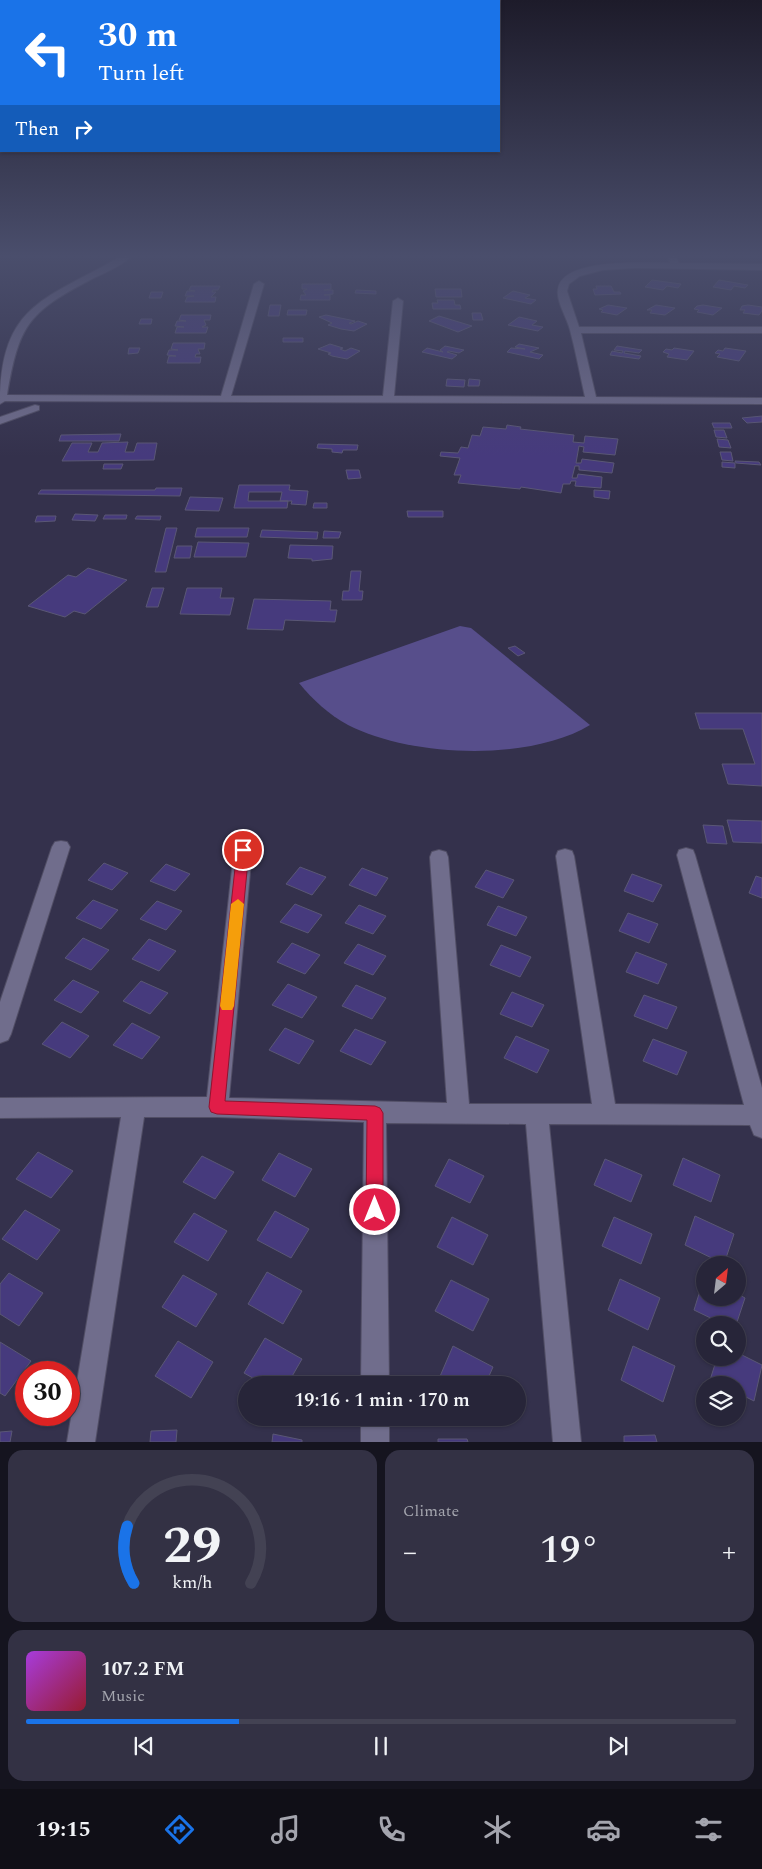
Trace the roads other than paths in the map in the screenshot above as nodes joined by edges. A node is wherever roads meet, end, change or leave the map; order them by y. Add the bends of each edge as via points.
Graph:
1 (24, 322) edge
2 (248, 322) edge
3 (396, 322) edge
4 (572, 322) edge
5 (575, 330) junction
6 (762, 330) edge
7 (225, 400) junction
8 (388, 400) junction
9 (0, 401) edge
10 (591, 401) junction
11 (762, 401) edge
12 (35, 408) junction
13 (0, 421) edge
14 (62, 847) dead end
15 (243, 850) dead end
16 (686, 855) dead end
17 (565, 856) dead end
18 (439, 857) dead end
19 (0, 1034) edge
20 (217, 1107) junction
21 (0, 1108) edge
22 (134, 1108) junction
23 (375, 1113) junction
24 (459, 1114) junction
25 (537, 1114) junction
26 (605, 1114) junction
27 (761, 1119) edge
28 (375, 1376) edge
29 (375, 1426) edge
30 (81, 1442) edge
31 (375, 1442) edge
32 (567, 1442) edge

1 - 9 street via 15,336
2 - 7 street
3 - 8 street
4 - 5 street
5 - 6 street
5 - 10 street
7 - 8 street
7 - 9 street
7 - 12 street via 130,408
8 - 10 street
9 - 12 street
10 - 11 street
12 - 13 street
14 - 19 street
15 - 20 street
16 - 27 street
17 - 26 street
18 - 24 street
20 - 22 street
20 - 23 street
21 - 22 street
22 - 30 street
23 - 24 street
23 - 28 street
24 - 25 street
25 - 26 street
25 - 32 street
26 - 27 street
29 - 31 street

